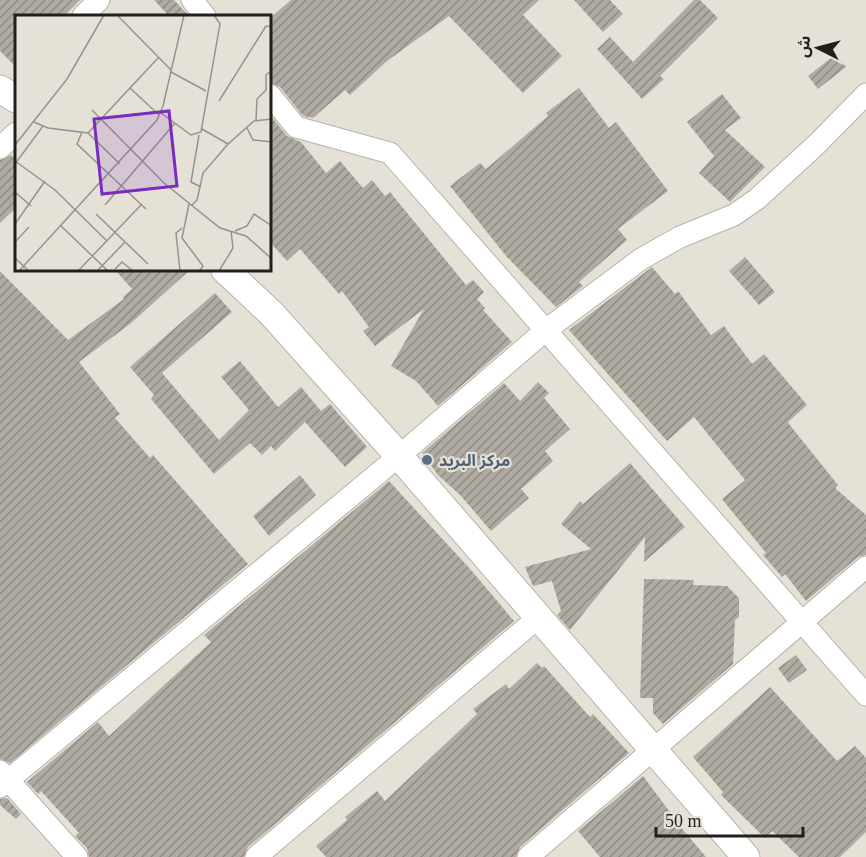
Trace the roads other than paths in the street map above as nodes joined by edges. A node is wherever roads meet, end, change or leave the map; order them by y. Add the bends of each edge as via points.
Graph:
1 (99, 0) edge
2 (192, 0) edge
3 (84, 15) edge
4 (204, 15) edge
5 (866, 93) edge
6 (272, 97) edge
7 (15, 134) edge
8 (0, 148) edge
9 (227, 272) edge
10 (546, 330) junction
11 (399, 456) junction
12 (866, 567) edge
13 (540, 616) junction
14 (800, 621) junction
15 (866, 695) edge
16 (653, 748) junction
17 (3, 779) edge
18 (76, 857) edge
19 (256, 857) edge
20 (528, 857) edge
21 (746, 857) edge

1 - 3 street
2 - 4 street
5 - 10 street via 757,199 734,215 680,237 641,259
6 - 10 street via 296,127 390,153
7 - 8 street
9 - 11 street via 271,313
10 - 11 street
10 - 14 street
11 - 13 street
11 - 17 street
12 - 14 street
13 - 16 street
13 - 19 street
14 - 15 street
14 - 16 street
16 - 20 street
16 - 21 street
17 - 18 street

